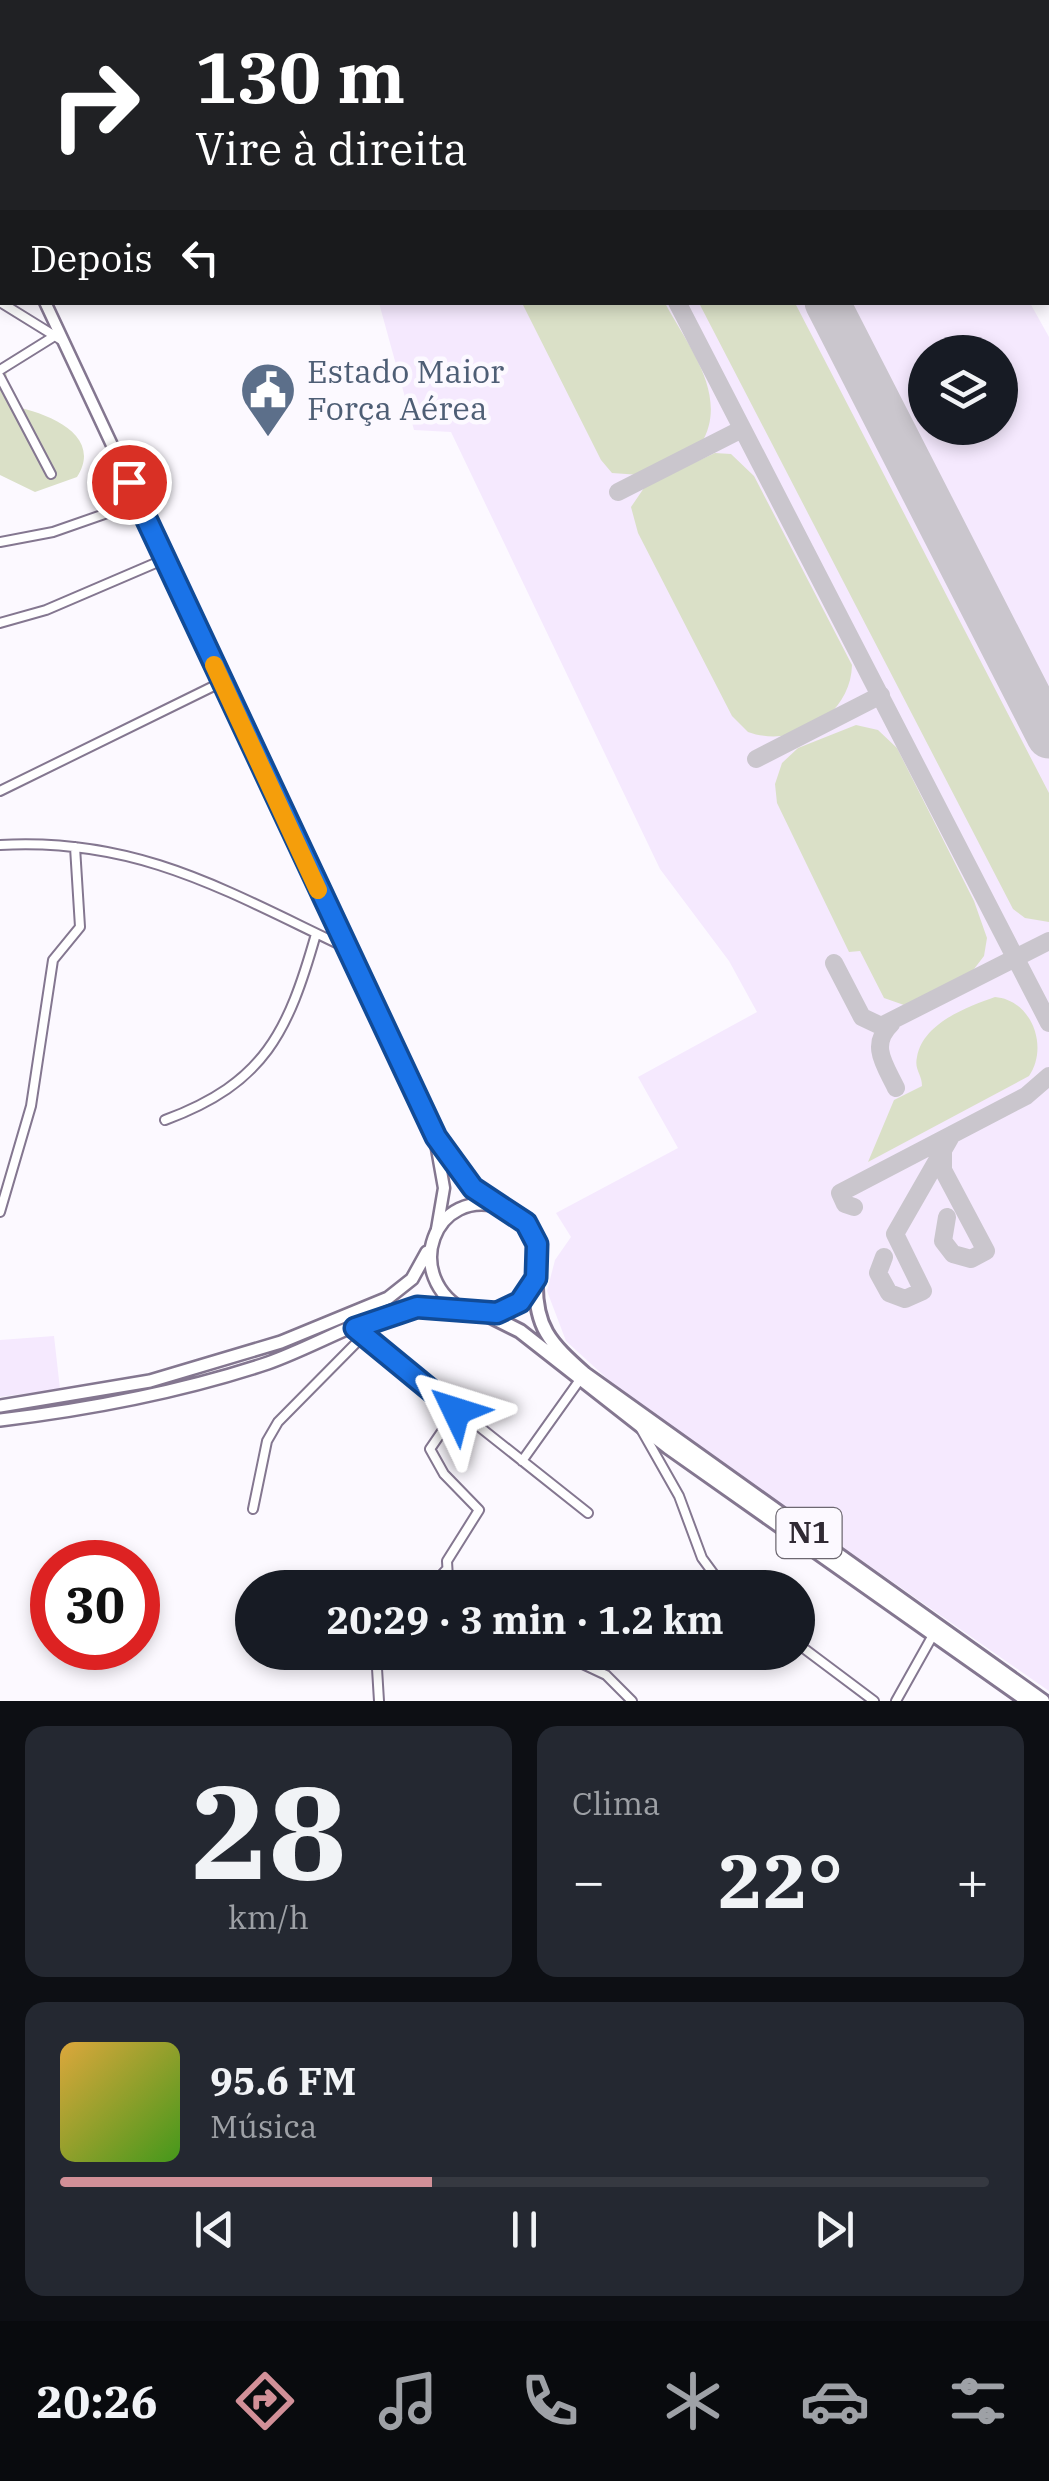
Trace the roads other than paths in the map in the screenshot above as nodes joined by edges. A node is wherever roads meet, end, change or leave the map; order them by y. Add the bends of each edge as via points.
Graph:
1 (5, 305) edge
2 (46, 305) edge
3 (58, 339) junction
4 (0, 374) edge
5 (50, 474) dead end
6 (139, 502) junction
7 (0, 542) edge
8 (165, 559) junction
9 (0, 622) edge
10 (222, 682) junction
11 (0, 791) edge
12 (0, 845) edge
13 (75, 847) junction
14 (316, 934) junction
15 (349, 949) junction
16 (165, 1120) dead end
17 (436, 1137) junction
18 (505, 1208) junction
19 (0, 1212) edge
20 (434, 1238) junction
21 (536, 1278) junction
22 (467, 1312) junction
23 (488, 1314) junction
24 (360, 1331) junction
25 (579, 1381) junction
26 (0, 1406) edge
27 (456, 1411) junction
28 (0, 1420) edge
29 (639, 1426) junction
30 (522, 1461) junction
31 (252, 1509) dead end
32 (588, 1514) dead end
33 (446, 1570) edge
34 (711, 1570) edge
35 (933, 1634) junction
36 (815, 1657) edge
37 (377, 1670) edge
38 (595, 1670) edge
39 (380, 1701) edge
40 (632, 1701) edge
41 (874, 1701) edge
42 (896, 1701) edge
43 (1028, 1701) edge
44 (1043, 1701) edge

1 - 3 street
2 - 3 street
3 - 4 street
3 - 6 street
4 - 5 street
6 - 7 street via 53,532
6 - 8 street
8 - 9 street via 46,610
8 - 10 street
10 - 11 street
10 - 15 street
12 - 13 street
13 - 14 street via 165,864
13 - 19 street via 80,927 53,960 31,1106
14 - 15 street
14 - 16 street via 268,1052 224,1095
15 - 17 street
17 - 18 street via 462,1177
17 - 20 street via 444,1188
18 - 20 main road via 459,1210
18 - 21 main road via 532,1232
20 - 22 main road via 432,1279 451,1304
20 - 26 main road via 401,1290 340,1321 150,1380
21 - 23 main road via 520,1302
21 - 44 highway, N1 via 534,1308 542,1328 586,1374
22 - 23 main road
22 - 24 main road via 417,1307
23 - 25 highway, N1 via 520,1330
24 - 27 street
24 - 28 main road via 219,1378
24 - 31 street via 266,1441
25 - 29 highway, N1
25 - 30 street
27 - 30 street
27 - 33 street via 430,1449 479,1510
29 - 34 street
29 - 35 highway, N1
30 - 32 street
35 - 42 street
35 - 43 highway, N1
36 - 41 street
37 - 39 street
38 - 40 street

